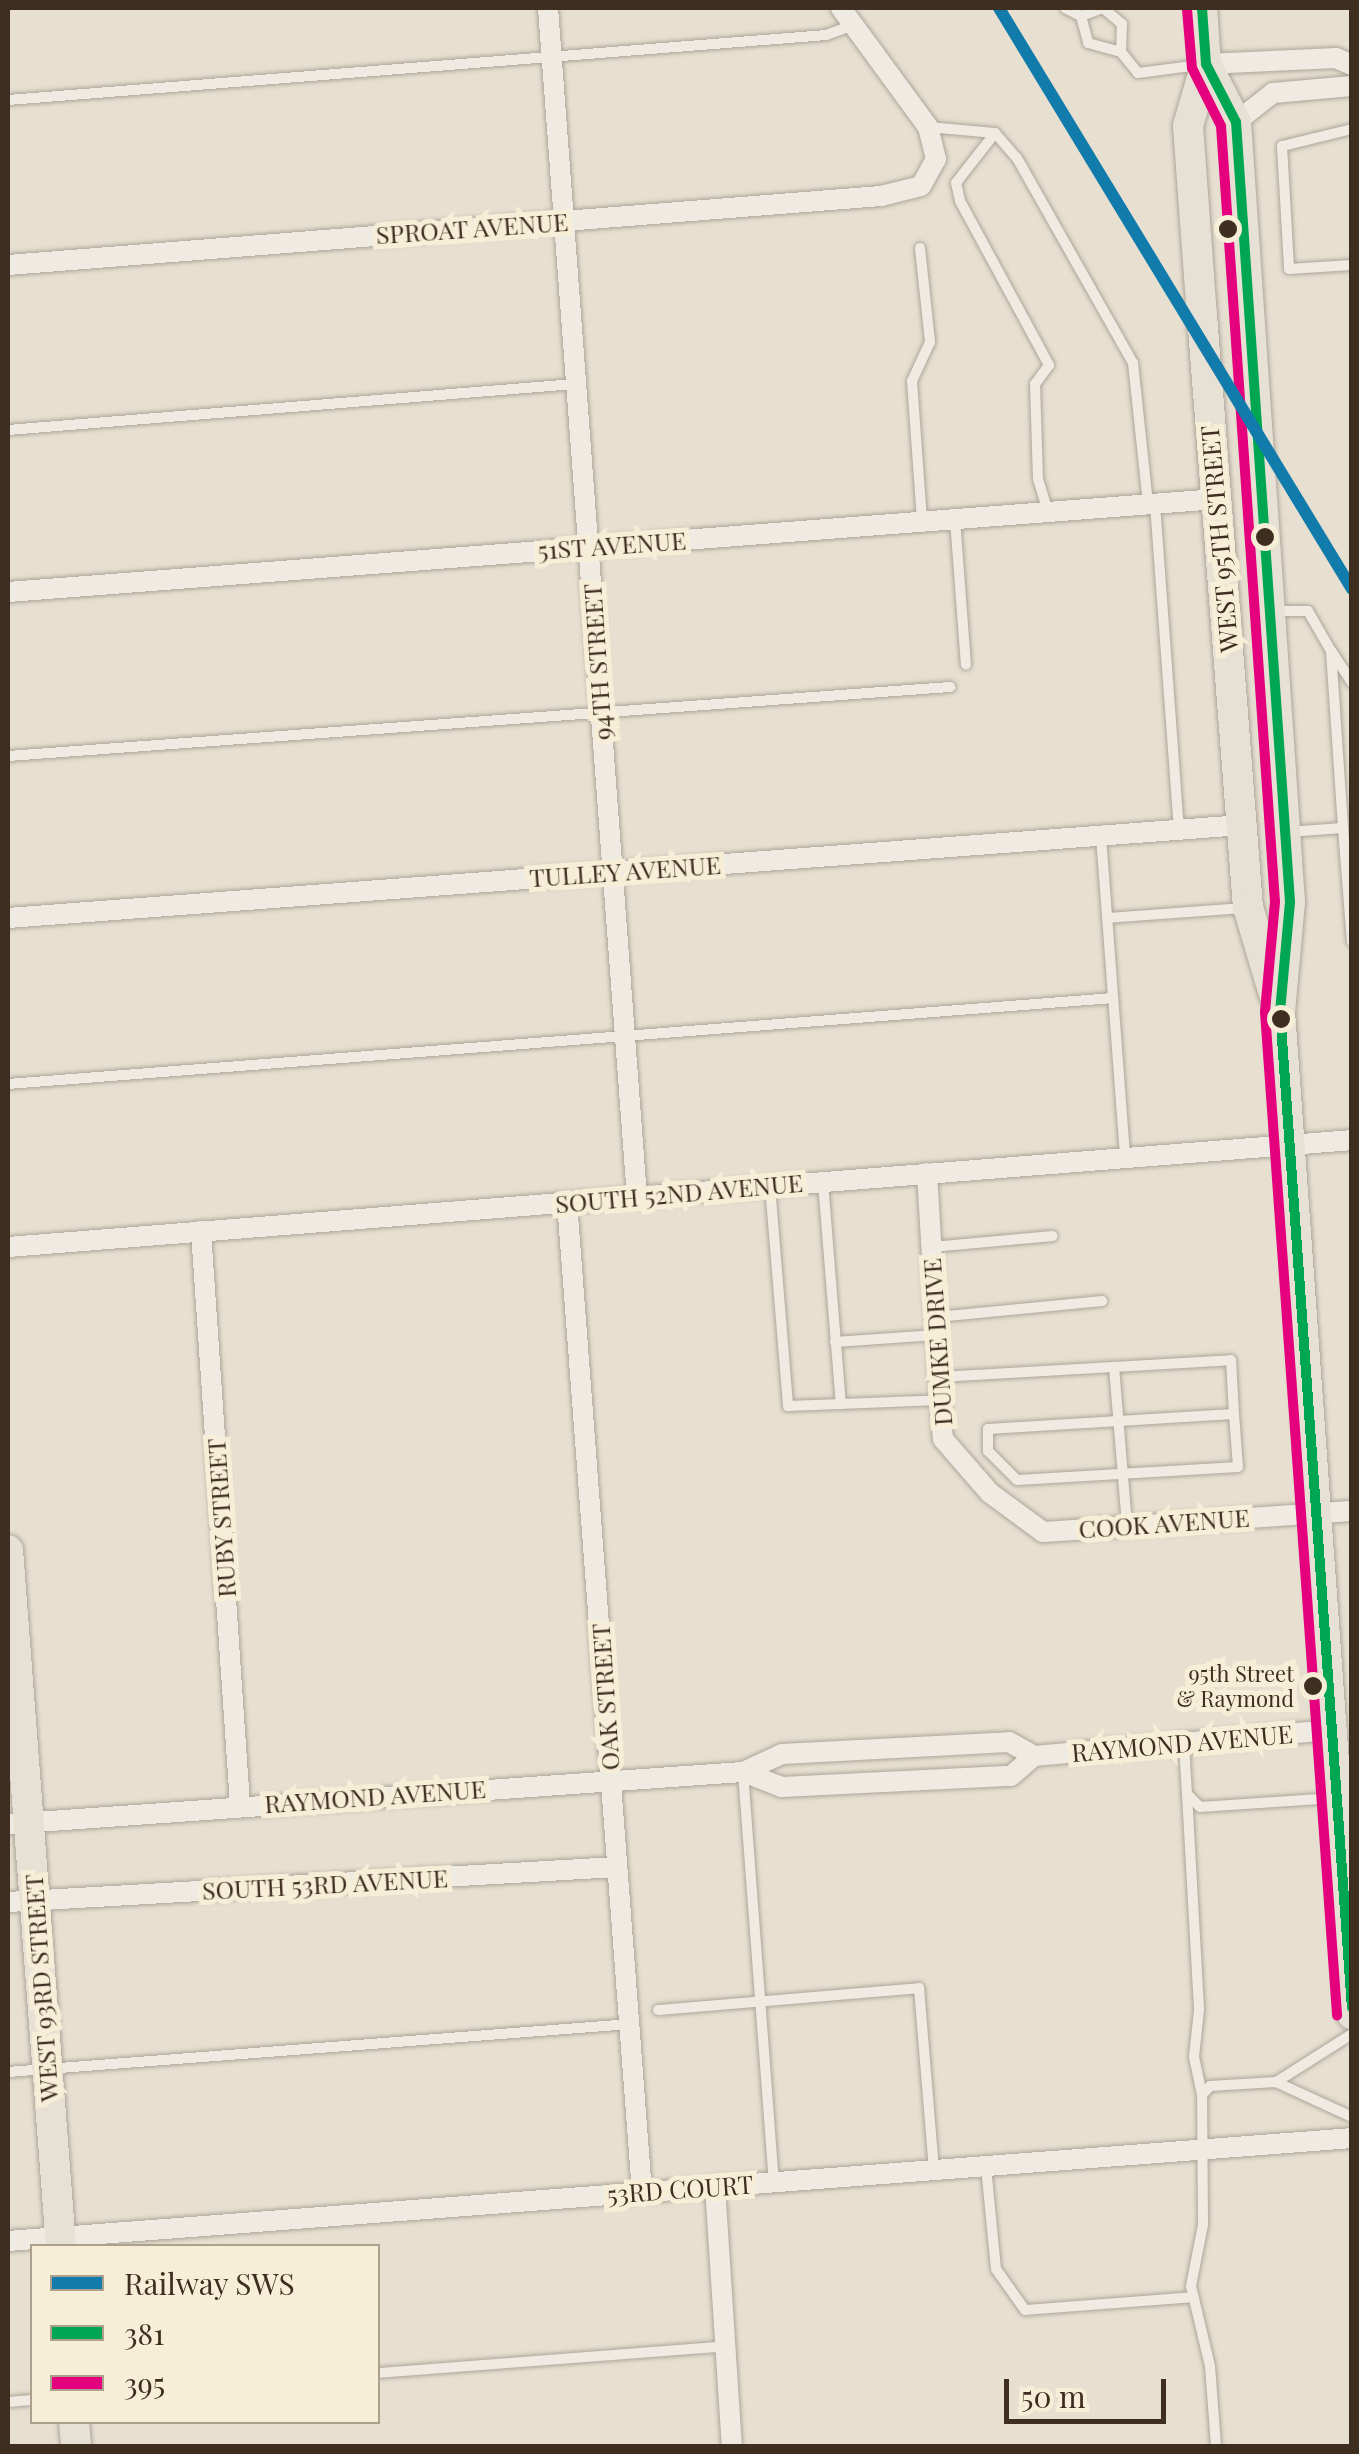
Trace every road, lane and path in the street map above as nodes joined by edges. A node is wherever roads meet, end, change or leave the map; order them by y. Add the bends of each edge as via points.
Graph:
1 (548, 8) edge
2 (841, 8) edge
3 (1065, 8) edge
4 (1202, 8) edge
5 (1081, 16) junction
6 (854, 25) junction
7 (1121, 52) junction
8 (552, 57) junction
9 (1206, 64) junction
10 (1352, 64) edge
11 (1352, 86) edge
12 (8, 100) edge
13 (1236, 122) junction
14 (928, 127) junction
15 (1352, 129) edge
16 (995, 133) junction
17 (564, 221) junction
18 (920, 248) dead end
19 (8, 264) edge
20 (1352, 266) edge
21 (576, 384) junction
22 (8, 430) edge
23 (1216, 499) junction
24 (1152, 504) junction
25 (1048, 512) junction
26 (955, 519) junction
27 (922, 522) junction
28 (589, 547) junction
29 (8, 592) edge
30 (1268, 612) junction
31 (1332, 651) junction
32 (966, 665) dead end
33 (1352, 683) edge
34 (950, 687) dead end
35 (601, 714) junction
36 (8, 756) edge
37 (1242, 825) junction
38 (1343, 828) junction
39 (1180, 830) junction
40 (1286, 832) junction
41 (1101, 836) junction
42 (612, 872) junction
43 (1350, 893) edge
44 (1248, 907) junction
45 (8, 918) edge
46 (1107, 918) junction
47 (1352, 942) edge
48 (1113, 998) junction
49 (1280, 1011) junction
50 (625, 1036) junction
51 (8, 1084) edge
52 (1352, 1140) edge
53 (1289, 1145) junction
54 (1125, 1158) junction
55 (926, 1174) junction
56 (823, 1182) junction
57 (770, 1186) junction
58 (637, 1197) junction
59 (567, 1202) junction
60 (201, 1231) junction
61 (1053, 1236) dead end
62 (8, 1247) edge
63 (931, 1247) junction
64 (1102, 1301) dead end
65 (936, 1326) junction
66 (835, 1342) junction
67 (1114, 1367) junction
68 (940, 1377) junction
69 (940, 1400) junction
70 (841, 1404) junction
71 (1234, 1414) junction
72 (1119, 1420) junction
73 (1123, 1474) junction
74 (990, 1493) joint
75 (1352, 1510) edge
76 (1315, 1513) junction
77 (1127, 1526) junction
78 (8, 1550) edge
79 (1330, 1730) junction
80 (1184, 1743) junction
81 (1034, 1756) junction
82 (743, 1772) junction
83 (611, 1781) junction
84 (1187, 1794) junction
85 (240, 1805) junction
86 (1342, 1817) edge
87 (18, 1823) edge
88 (616, 1867) junction
89 (21, 1901) edge
90 (761, 2001) junction
91 (658, 2010) dead end
92 (1352, 2014) edge
93 (630, 2024) junction
94 (1352, 2034) edge
95 (47, 2069) junction
96 (8, 2072) edge
97 (1276, 2082) junction
98 (1202, 2094) junction
99 (1352, 2117) edge
100 (1352, 2138) edge
101 (1206, 2149) junction
102 (986, 2166) junction
103 (934, 2170) junction
104 (774, 2182) junction
105 (715, 2186) junction
106 (642, 2192) junction
107 (8, 2240) edge
108 (60, 2242) edge
109 (1194, 2297) junction
110 (725, 2346) junction
111 (380, 2373) edge
112 (732, 2446) edge
113 (1216, 2446) edge

1 - 8 street, 94TH STREET
2 - 6 street
3 - 5 lane
4 - 9 main road, WEST 95TH STREET
5 - 7 lane via 1088,44
5 - 7 lane via 1102,8 1122,24
6 - 8 lane via 826,36
6 - 14 street
7 - 9 lane via 1138,72
8 - 12 lane
8 - 17 street, 94TH STREET
9 - 10 street via 1336,58
9 - 13 main road, WEST 95TH STREET
9 - 23 main road, WEST 95TH STREET via 1188,126
11 - 13 street via 1273,94
13 - 30 main road, WEST 95TH STREET
14 - 16 lane
14 - 17 street, SPROAT AVENUE via 936,159 922,186 881,196
15 - 20 lane via 1282,146 1289,269
16 - 24 lane via 1017,158 1134,363
16 - 25 lane via 956,183 1049,365 1035,384 1038,479
17 - 19 street, SPROAT AVENUE
17 - 21 street, 94TH STREET
18 - 27 lane via 930,342 912,381
21 - 22 lane
21 - 28 street, 94TH STREET
23 - 24 street, 51ST AVENUE
23 - 37 main road, WEST 95TH STREET
24 - 25 street, 51ST AVENUE
24 - 39 lane
25 - 26 street, 51ST AVENUE
26 - 27 street, 51ST AVENUE
26 - 32 lane
27 - 28 street, 51ST AVENUE
28 - 29 street, 51ST AVENUE
28 - 35 street, 94TH STREET
30 - 31 lane via 1308,610
30 - 40 main road, WEST 95TH STREET
31 - 33 lane
31 - 38 lane
34 - 35 lane
35 - 36 lane
35 - 42 street, 94TH STREET
37 - 39 street, TULLEY AVENUE
37 - 44 main road, WEST 95TH STREET
38 - 40 lane
38 - 43 lane
39 - 41 street, TULLEY AVENUE
40 - 49 main road, WEST 95TH STREET via 1290,902
41 - 42 street, TULLEY AVENUE
41 - 46 lane
42 - 45 street, TULLEY AVENUE
42 - 50 street, 94TH STREET
43 - 47 lane
44 - 46 lane
44 - 49 main road, WEST 95TH STREET
46 - 48 lane
48 - 50 lane
48 - 54 lane
49 - 53 main road, WEST 95TH STREET
50 - 51 lane
50 - 58 street, 94TH STREET
52 - 53 street, SOUTH 52ND AVENUE
53 - 54 street, SOUTH 52ND AVENUE
53 - 76 main road, WEST 95TH STREET
54 - 55 street, SOUTH 52ND AVENUE
55 - 56 street, SOUTH 52ND AVENUE
55 - 63 street, DUMKE DRIVE
56 - 57 street, SOUTH 52ND AVENUE
56 - 66 lane
57 - 58 street, SOUTH 52ND AVENUE
57 - 70 lane via 788,1406
58 - 59 street, SOUTH 52ND AVENUE
59 - 60 street, SOUTH 52ND AVENUE
59 - 83 street, OAK STREET
60 - 62 street, SOUTH 52ND AVENUE
60 - 85 street, RUBY STREET
61 - 63 lane
63 - 65 street, DUMKE DRIVE
64 - 65 lane
65 - 66 lane
65 - 68 street, DUMKE DRIVE
66 - 70 lane
67 - 68 lane
67 - 71 lane via 1231,1360
67 - 72 lane
68 - 69 street, DUMKE DRIVE
69 - 70 lane
69 - 74 street, DUMKE DRIVE via 943,1439
71 - 72 lane
71 - 73 lane via 1238,1467
72 - 73 lane
72 - 73 lane via 988,1429 988,1451 1017,1480
73 - 77 lane
74 - 77 street, COOK AVENUE via 1042,1532
75 - 76 street, COOK AVENUE
76 - 77 street, COOK AVENUE
76 - 79 main road, WEST 95TH STREET
78 - 87 main road, WEST 93RD STREET
79 - 80 street, RAYMOND AVENUE
79 - 86 main road, WEST 95TH STREET
80 - 81 street, RAYMOND AVENUE
80 - 84 lane
81 - 82 street, RAYMOND AVENUE via 1010,1742 782,1754
81 - 82 street, RAYMOND AVENUE via 1011,1776 782,1787
82 - 83 street, RAYMOND AVENUE
82 - 90 lane
83 - 85 street, RAYMOND AVENUE
83 - 88 street, OAK STREET
84 - 86 lane via 1200,1806
84 - 98 lane via 1198,2010 1194,2056
85 - 87 street, RAYMOND AVENUE
86 - 92 main road, WEST 95TH STREET
87 - 89 main road, WEST 93RD STREET
88 - 89 street, SOUTH 53RD AVENUE
88 - 93 street, OAK STREET
89 - 95 main road, WEST 93RD STREET
90 - 91 lane
90 - 103 lane via 919,1988
90 - 104 lane
93 - 95 lane
93 - 106 street, OAK STREET
94 - 97 lane
95 - 96 lane
95 - 108 main road, WEST 93RD STREET
97 - 98 lane via 1210,2086
97 - 99 lane
98 - 101 lane
100 - 101 street, 53RD COURT
101 - 102 street, 53RD COURT
101 - 109 lane
102 - 103 street, 53RD COURT
102 - 109 lane via 996,2269 1025,2310
103 - 104 street, 53RD COURT
104 - 105 street, 53RD COURT
105 - 106 street, 53RD COURT
105 - 110 street
106 - 108 street, 53RD COURT
107 - 108 street, 53RD COURT
109 - 113 lane via 1210,2366
110 - 111 lane
110 - 112 street

